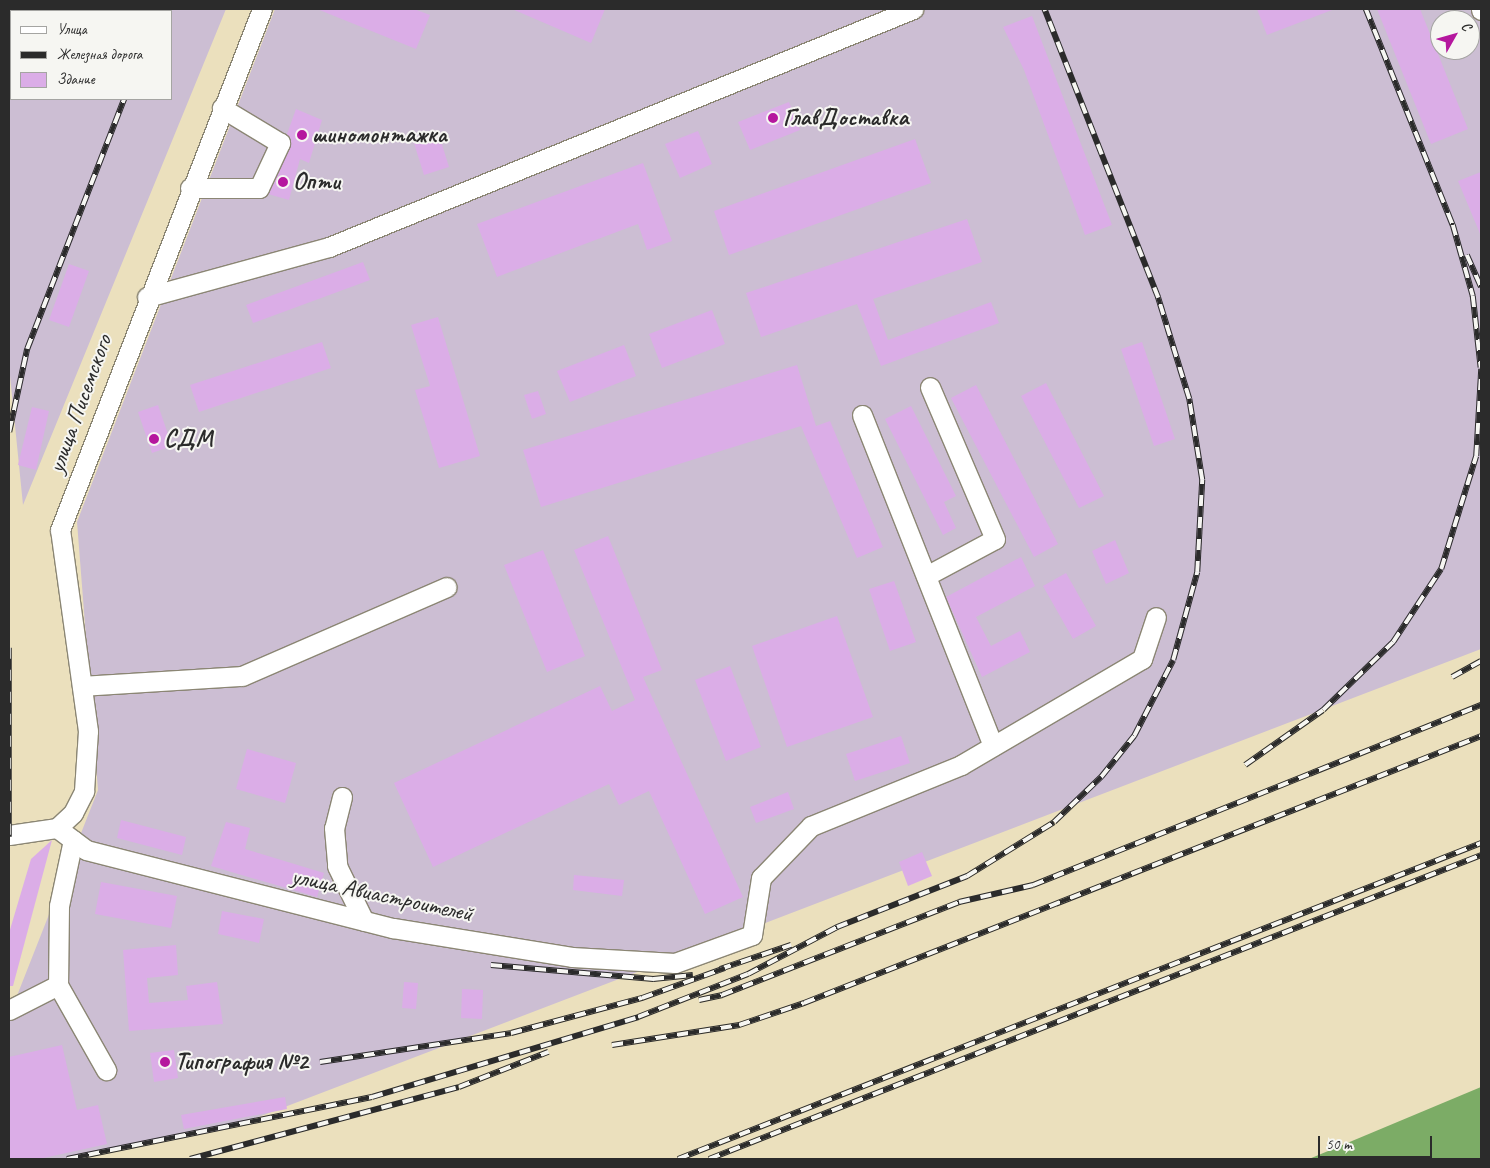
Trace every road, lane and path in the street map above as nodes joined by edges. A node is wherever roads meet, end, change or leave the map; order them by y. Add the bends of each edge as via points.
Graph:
1 (262, 9) edge
2 (913, 9) edge
3 (222, 108) junction
4 (190, 188) junction
5 (147, 297) junction
6 (930, 387) dead end
7 (862, 415) dead end
8 (926, 576) junction
9 (447, 587) dead end
10 (1156, 618) dead end
11 (82, 686) junction
12 (993, 746) junction
13 (342, 796) dead end
14 (57, 828) junction
15 (9, 835) edge
16 (73, 840) junction
17 (364, 920) junction
18 (58, 985) junction
19 (9, 1010) edge
20 (106, 1070) dead end

1 - 3 street, улица Писемского
2 - 5 street via 329,248
3 - 4 street, улица Писемского
3 - 4 street via 280,143 259,188
4 - 5 street, улица Писемского
5 - 11 street, улица Писемского via 60,530
6 - 8 street via 995,538
7 - 8 street
8 - 12 street
9 - 11 street via 242,676
10 - 12 street via 1142,660
11 - 14 street, улица Писемского via 88,731 84,791 73,813
12 - 17 street, улица Авиастроителей via 961,765 811,826 761,878 752,935 674,963 572,957
13 - 17 street via 334,828 337,866
14 - 15 street
14 - 16 street, улица Авиастроителей
16 - 17 street, улица Авиастроителей via 86,850
16 - 18 street via 59,906
18 - 19 street
18 - 20 street

